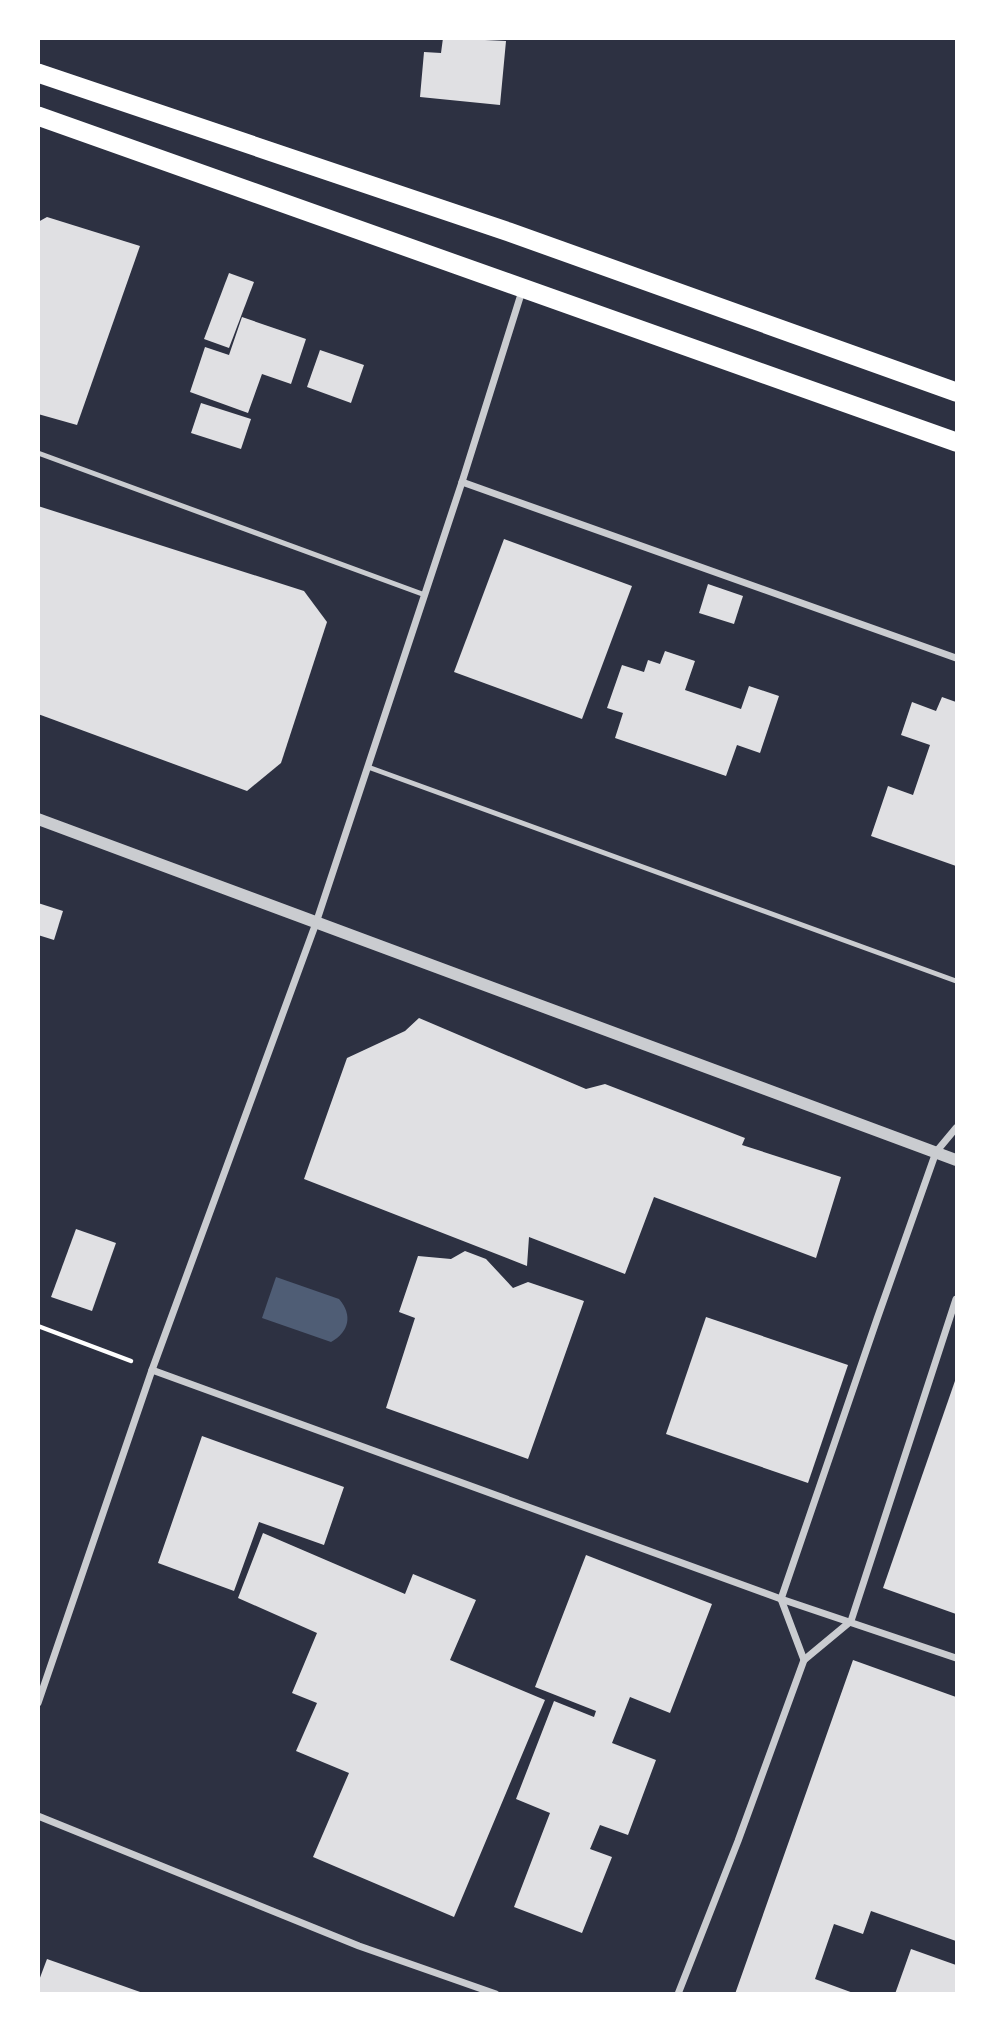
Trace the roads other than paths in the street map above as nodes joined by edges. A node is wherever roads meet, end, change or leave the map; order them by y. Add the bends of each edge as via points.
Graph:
1 (38, 73) edge
2 (38, 117) edge
3 (523, 287) junction
4 (957, 392) edge
5 (957, 442) edge
6 (38, 453) edge
7 (462, 482) junction
8 (425, 595) junction
9 (957, 658) edge
10 (368, 767) junction
11 (38, 819) edge
12 (316, 923) junction
13 (957, 981) edge
14 (957, 1128) edge
15 (936, 1152) junction
16 (957, 1160) edge
17 (957, 1299) edge
18 (152, 1370) junction
19 (781, 1599) junction
20 (851, 1621) junction
21 (957, 1658) edge
22 (804, 1660) junction
23 (38, 1703) edge
24 (38, 1816) edge
25 (496, 1993) edge
26 (678, 1993) edge

1 - 4 highway via 523,236
2 - 3 highway
3 - 5 highway
3 - 7 street
6 - 8 lane
7 - 8 street
7 - 9 street
8 - 10 street
10 - 12 street
10 - 13 lane
11 - 12 street
12 - 15 street
12 - 18 street
14 - 15 street
15 - 16 street
15 - 19 street
17 - 20 street
18 - 19 street
18 - 23 street
19 - 20 street
19 - 22 street
20 - 21 street
20 - 22 street
22 - 26 street
24 - 25 street via 359,1946

